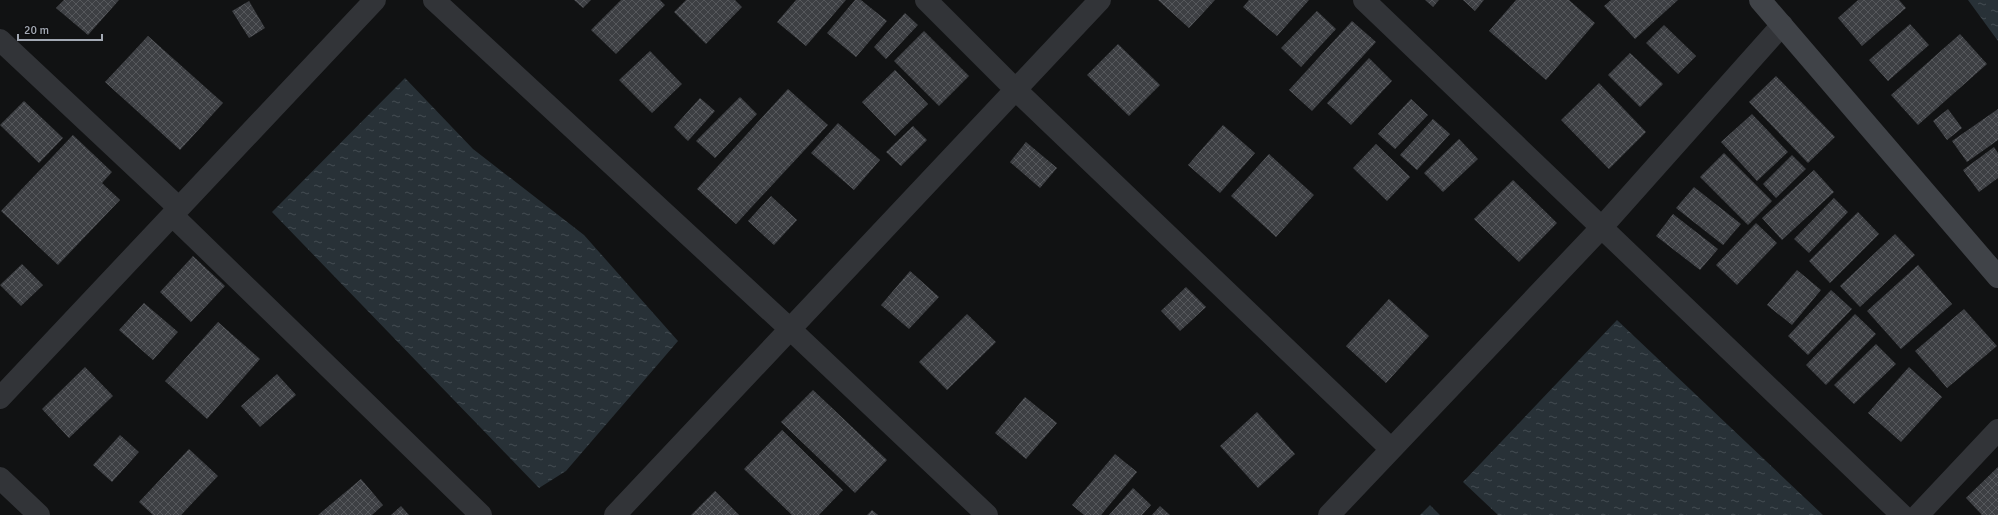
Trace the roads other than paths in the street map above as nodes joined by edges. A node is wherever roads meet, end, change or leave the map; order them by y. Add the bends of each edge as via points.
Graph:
1 (375, 0) edge
2 (434, 0) edge
3 (926, 0) edge
4 (1100, 0) edge
5 (1364, 0) edge
6 (1760, 0) edge
7 (1782, 25) junction
8 (0, 40) edge
9 (1016, 90) junction
10 (176, 212) junction
11 (1602, 227) junction
12 (1998, 277) edge
13 (790, 329) junction
14 (0, 398) edge
15 (1998, 430) edge
16 (1391, 449) junction
17 (0, 478) edge
18 (40, 515) edge
19 (481, 515) edge
20 (615, 515) edge
21 (987, 515) edge
22 (1329, 515) edge
23 (1902, 515) edge
24 (1918, 515) edge

1 - 10 street
2 - 13 street
3 - 9 street
4 - 9 street
5 - 11 street
6 - 7 street
7 - 11 street
7 - 12 street
8 - 10 street
9 - 13 street
9 - 16 street
10 - 14 street
10 - 19 street
11 - 16 street
11 - 23 street
13 - 20 street
13 - 21 street
15 - 24 street
16 - 22 street
17 - 18 street

